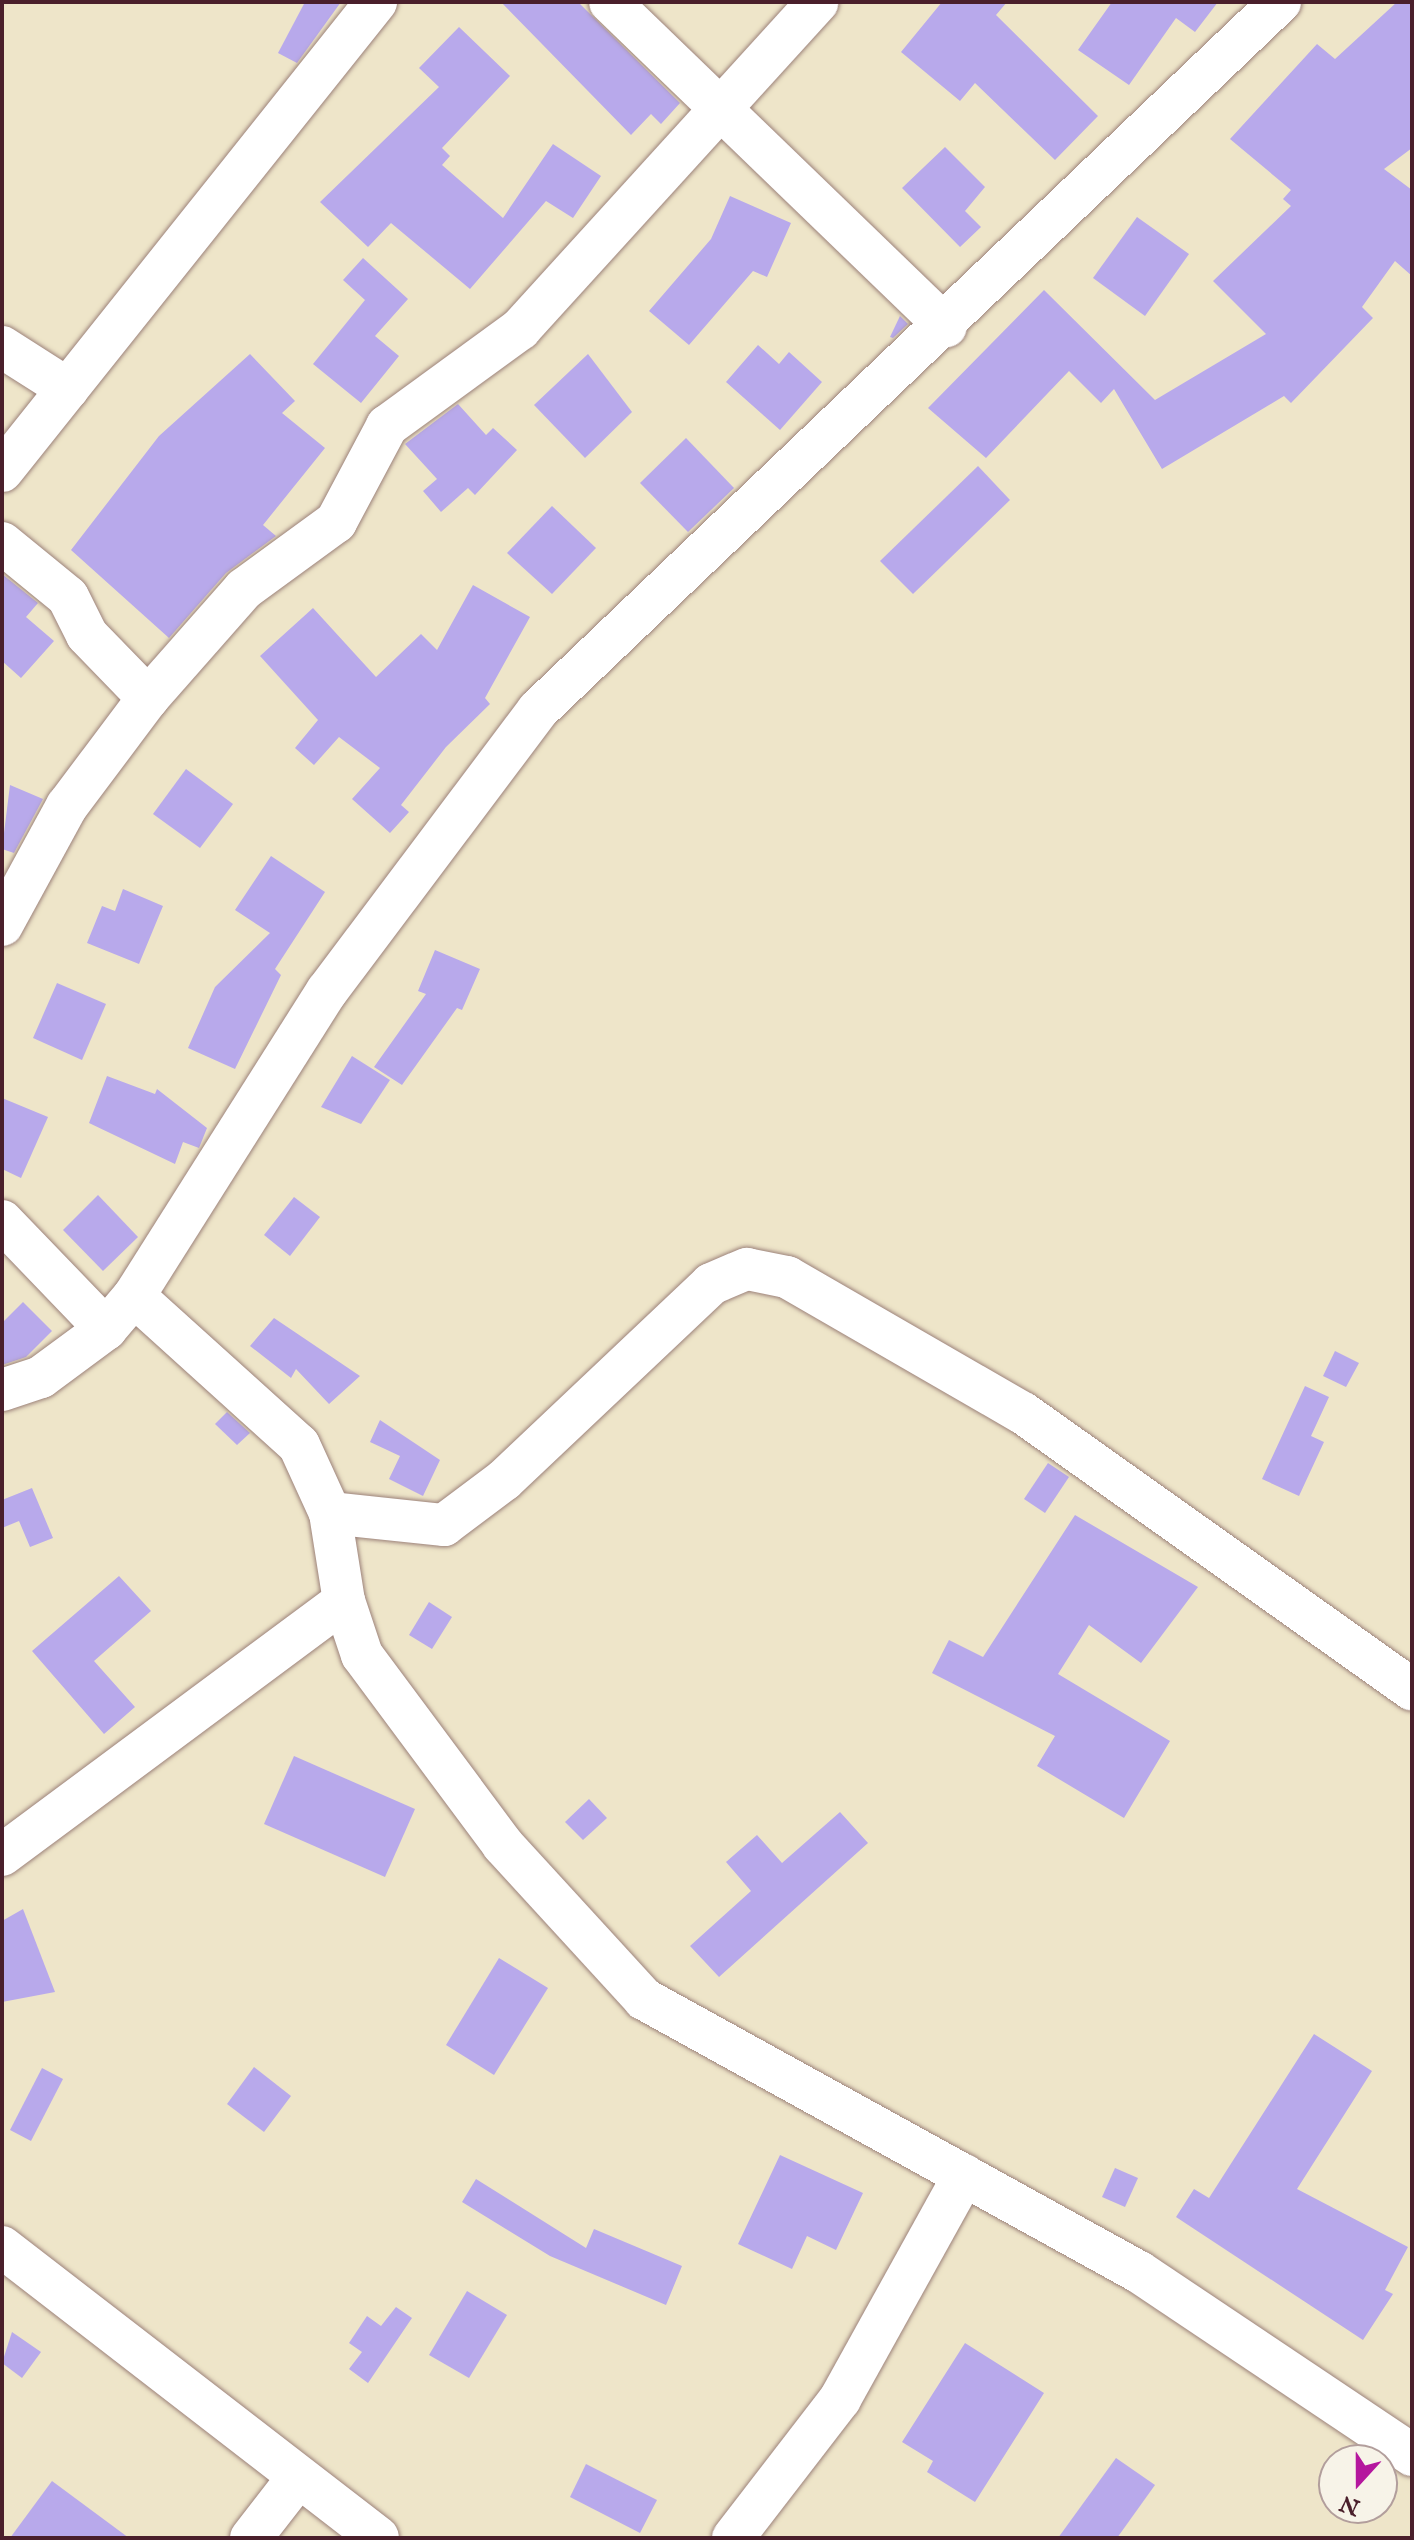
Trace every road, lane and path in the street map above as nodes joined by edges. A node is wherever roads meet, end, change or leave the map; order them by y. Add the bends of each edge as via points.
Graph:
1 (376, 2) edge
2 (610, 2) edge
3 (818, 2) edge
4 (1280, 2) edge
5 (723, 109) junction
6 (946, 327) junction
7 (2, 347) edge
8 (68, 389) junction
9 (2, 471) edge
10 (2, 543) edge
11 (148, 698) junction
12 (2, 925) edge
13 (2, 1221) edge
14 (134, 1296) junction
15 (106, 1329) junction
16 (2, 1390) edge
17 (330, 1513) junction
18 (344, 1601) junction
19 (1412, 1689) edge
20 (2, 1855) edge
21 (964, 2175) junction
22 (2, 2247) edge
23 (1412, 2455) edge
24 (296, 2480) junction
25 (251, 2538) edge
26 (378, 2538) edge
27 (733, 2538) edge

1 - 8 street
2 - 5 street
3 - 5 street
4 - 6 street
5 - 6 street
5 - 11 street via 520,329 387,426 336,522 244,589
6 - 14 street via 538,710 327,991
7 - 8 street
8 - 9 street
10 - 11 street via 68,597 87,635
11 - 12 street via 67,806
13 - 15 street
14 - 15 street
14 - 17 street via 299,1445
15 - 16 street via 41,1377
17 - 18 street
17 - 19 street via 444,1525 504,1480 711,1284 747,1269 787,1277 1023,1413
18 - 20 street
18 - 21 street via 362,1655 503,1845 644,1999
21 - 23 street via 1139,2272
21 - 27 street via 840,2399
22 - 24 street
24 - 25 street
24 - 26 street

